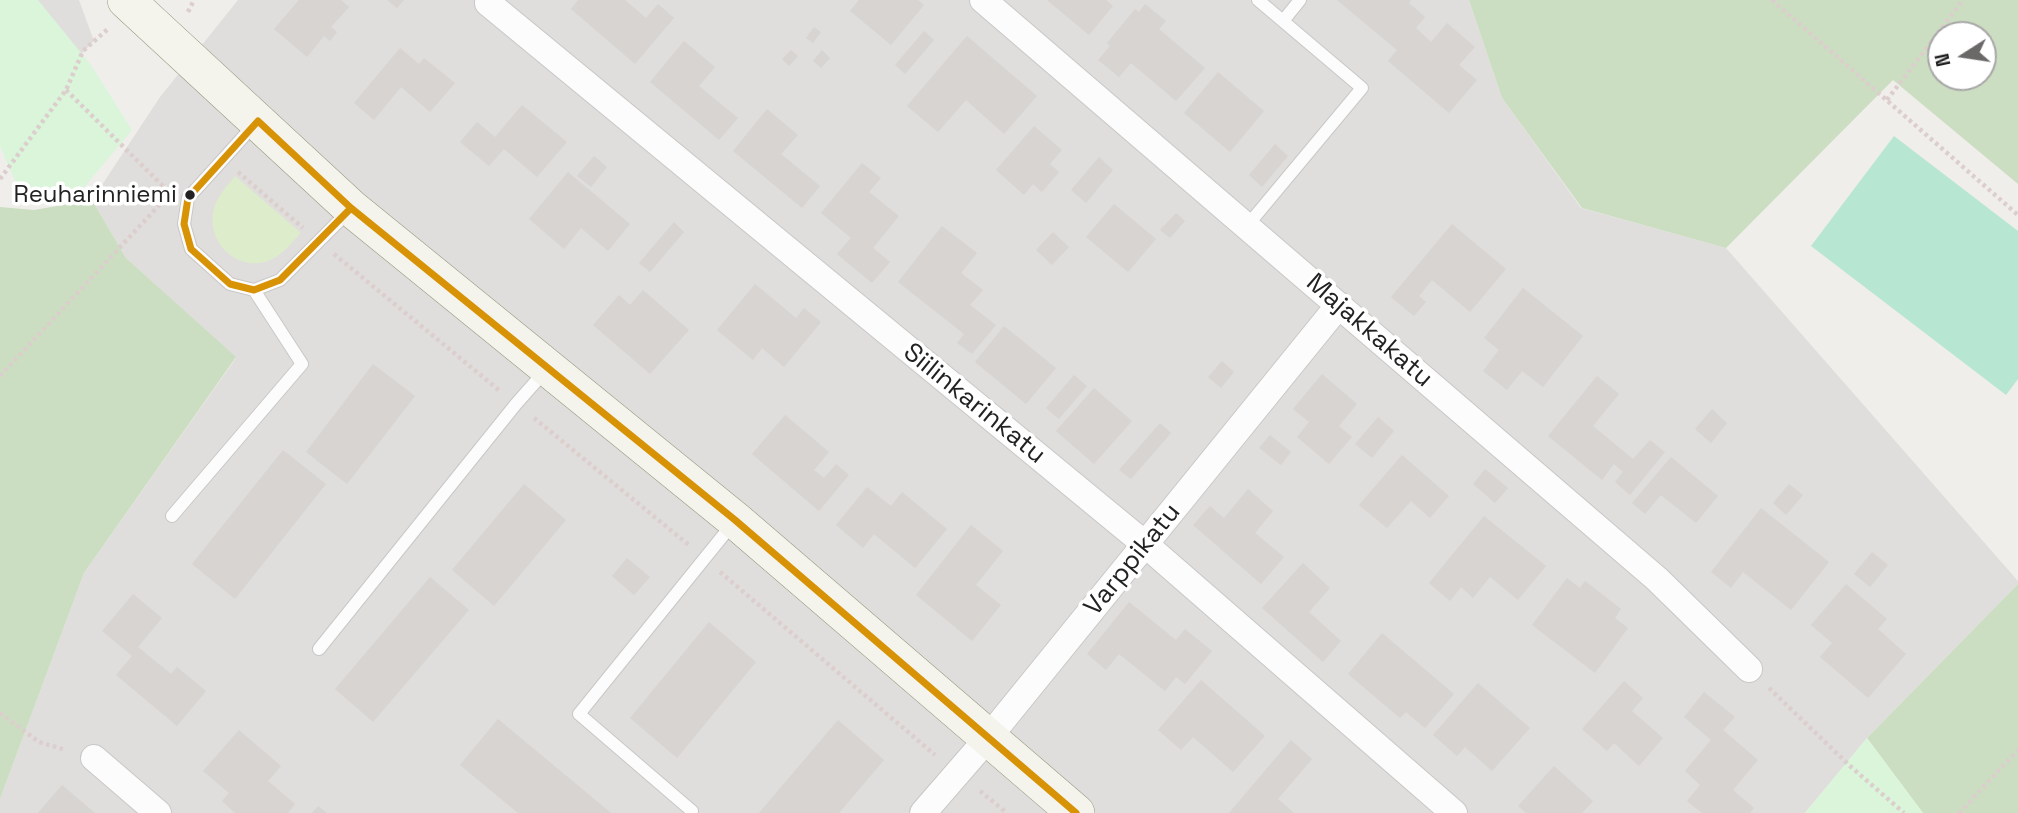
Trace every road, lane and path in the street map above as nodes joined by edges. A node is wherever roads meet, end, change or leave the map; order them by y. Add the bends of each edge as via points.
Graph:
1 (983, 0) edge
2 (1258, 0) edge
3 (1300, 0) edge
4 (1772, 0) edge
5 (1963, 0) edge
6 (488, 3) dead end
7 (120, 12) edge
8 (1283, 21) junction
9 (66, 90) junction
10 (1887, 100) junction
11 (258, 121) junction
12 (223, 159) junction
13 (0, 179) edge
14 (351, 208) junction
15 (2018, 215) edge
16 (1247, 226) junction
17 (319, 241) junction
18 (254, 290) junction
19 (1339, 305) junction
20 (548, 368) junction
21 (0, 376) edge
22 (516, 404) junction
23 (172, 516) dead end
24 (735, 520) junction
25 (1146, 545) junction
26 (704, 558) junction
27 (319, 649) dead end
28 (1749, 669) joint
29 (0, 713) edge
30 (988, 738) junction
31 (2018, 750) edge
32 (94, 758) joint
33 (957, 773) junction
34 (692, 811) dead end
35 (158, 813) edge
36 (923, 813) edge
37 (1007, 813) edge
38 (1076, 813) edge
39 (1454, 813) edge
40 (1904, 813) edge
41 (1959, 813) edge

1 - 16 street, Majakkakatu
2 - 8 lane
3 - 8 lane
4 - 10 path
5 - 10 path
6 - 25 street, Siilinkarinkatu
7 - 9 path via 83,51
7 - 11 street
8 - 16 lane via 1362,88
9 - 13 path
9 - 21 path via 170,193
10 - 15 path
11 - 12 lane
11 - 14 street
12 - 17 path
12 - 18 lane via 188,198 184,224 191,249 230,284
14 - 17 lane
14 - 20 street
16 - 19 street, Majakkakatu
17 - 18 lane via 280,281
17 - 22 path
18 - 23 lane via 302,364
19 - 25 street, Varppikatu
19 - 28 street, Majakkakatu via 1657,579
20 - 22 lane
20 - 24 street
22 - 26 path
22 - 27 lane
24 - 26 lane
24 - 30 street
25 - 30 street, Varppikatu
25 - 39 street, Siilinkarinkatu
26 - 33 path
26 - 34 lane via 579,713
28 - 40 path
29 - 32 path via 39,742
30 - 33 street, Varppikatu
30 - 38 street
31 - 41 path
32 - 35 street
33 - 36 street, Varppikatu
33 - 37 path

